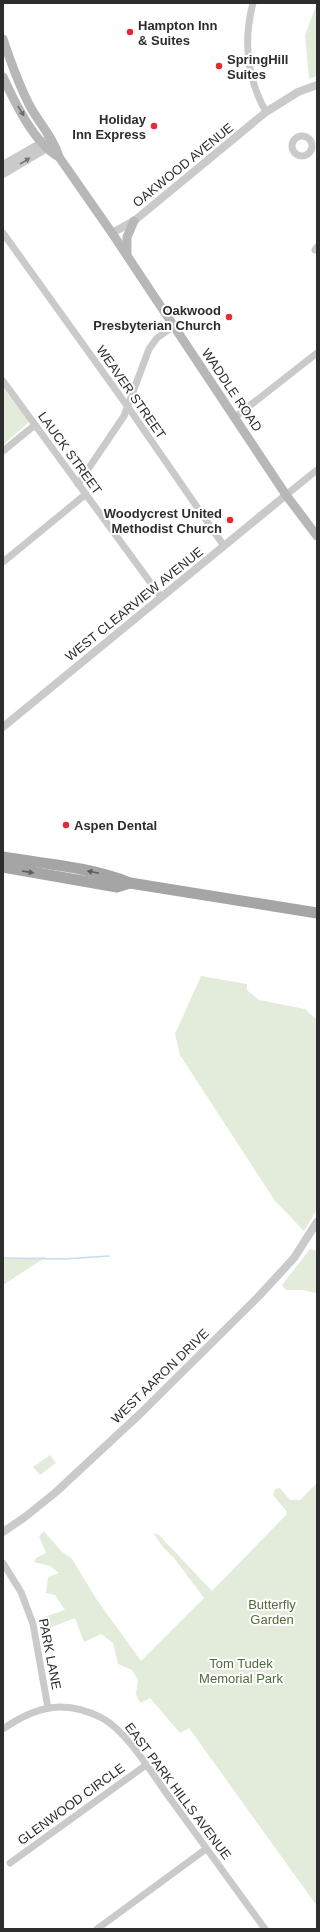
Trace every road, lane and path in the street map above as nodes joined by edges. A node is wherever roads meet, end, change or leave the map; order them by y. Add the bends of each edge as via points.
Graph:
1 (253, 3) edge
2 (3, 39) edge
3 (3, 77) edge
4 (317, 85) edge
5 (266, 112) junction
6 (48, 143) junction
7 (3, 165) edge
8 (3, 174) edge
9 (134, 221) junction
10 (3, 233) edge
11 (112, 233) junction
12 (128, 258) junction
13 (174, 326) junction
14 (317, 353) edge
15 (3, 381) edge
16 (128, 407) junction
17 (234, 418) junction
18 (35, 425) junction
19 (3, 451) edge
20 (317, 470) edge
21 (78, 484) junction
22 (86, 494) junction
23 (286, 494) junction
24 (317, 536) edge
25 (224, 546) junction
26 (3, 562) edge
27 (161, 597) junction
28 (3, 727) edge
29 (3, 856) edge
30 (3, 867) edge
31 (130, 883) junction
32 (317, 913) edge
33 (317, 1222) edge
34 (3, 1532) edge
35 (3, 1563) edge
36 (48, 1708) junction
37 (3, 1729) edge
38 (146, 1765) junction
39 (206, 1849) junction
40 (10, 1863) dead end
41 (97, 1929) edge
42 (265, 1929) edge

1 - 5 street via 247,37 248,62 257,97
2 - 6 main road, WADDLE ROAD via 16,76
3 -> 6 main road, WADDLE ROAD via 16,103
4 - 5 street, OAKWOOD AVENUE via 298,92
5 - 9 street, OAKWOOD AVENUE
6 - 7 street
8 -> 6 street
6 - 11 main road, WADDLE ROAD
9 - 11 street, OAKWOOD AVENUE
9 - 12 main road via 126,239
10 - 16 street, WEAVER STREET
11 - 12 main road, WADDLE ROAD
12 - 13 main road, WADDLE ROAD
13 - 16 street via 157,338 149,349
13 - 17 main road, WADDLE ROAD
14 - 17 street
15 - 18 street, LAUCK STREET
16 - 21 street via 121,422
16 - 25 street, WEAVER STREET
17 - 23 main road, WADDLE ROAD
18 - 19 street
18 - 21 street, LAUCK STREET
20 - 23 street, WEST CLEARVIEW AVENUE
21 - 22 street, LAUCK STREET
22 - 26 street
22 - 27 street, LAUCK STREET
23 - 24 main road, WADDLE ROAD
23 - 25 street, WEST CLEARVIEW AVENUE
25 - 27 street, WEST CLEARVIEW AVENUE
27 - 28 street, WEST CLEARVIEW AVENUE
31 -> 29 main road via 88,871
30 -> 31 main road via 117,887
31 - 32 main road
33 - 34 street, WEST AARON DRIVE via 294,1258 142,1412 62,1487 25,1518
35 - 36 street, PARK LANE via 20,1592 33,1624
36 - 37 street, EAST PARK HILLS AVENUE via 25,1715
36 - 38 street, EAST PARK HILLS AVENUE via 77,1709 103,1719 125,1737
38 - 39 street, EAST PARK HILLS AVENUE
38 - 40 street, GLENWOOD CIRCLE
39 - 41 street
39 - 42 street, EAST PARK HILLS AVENUE

